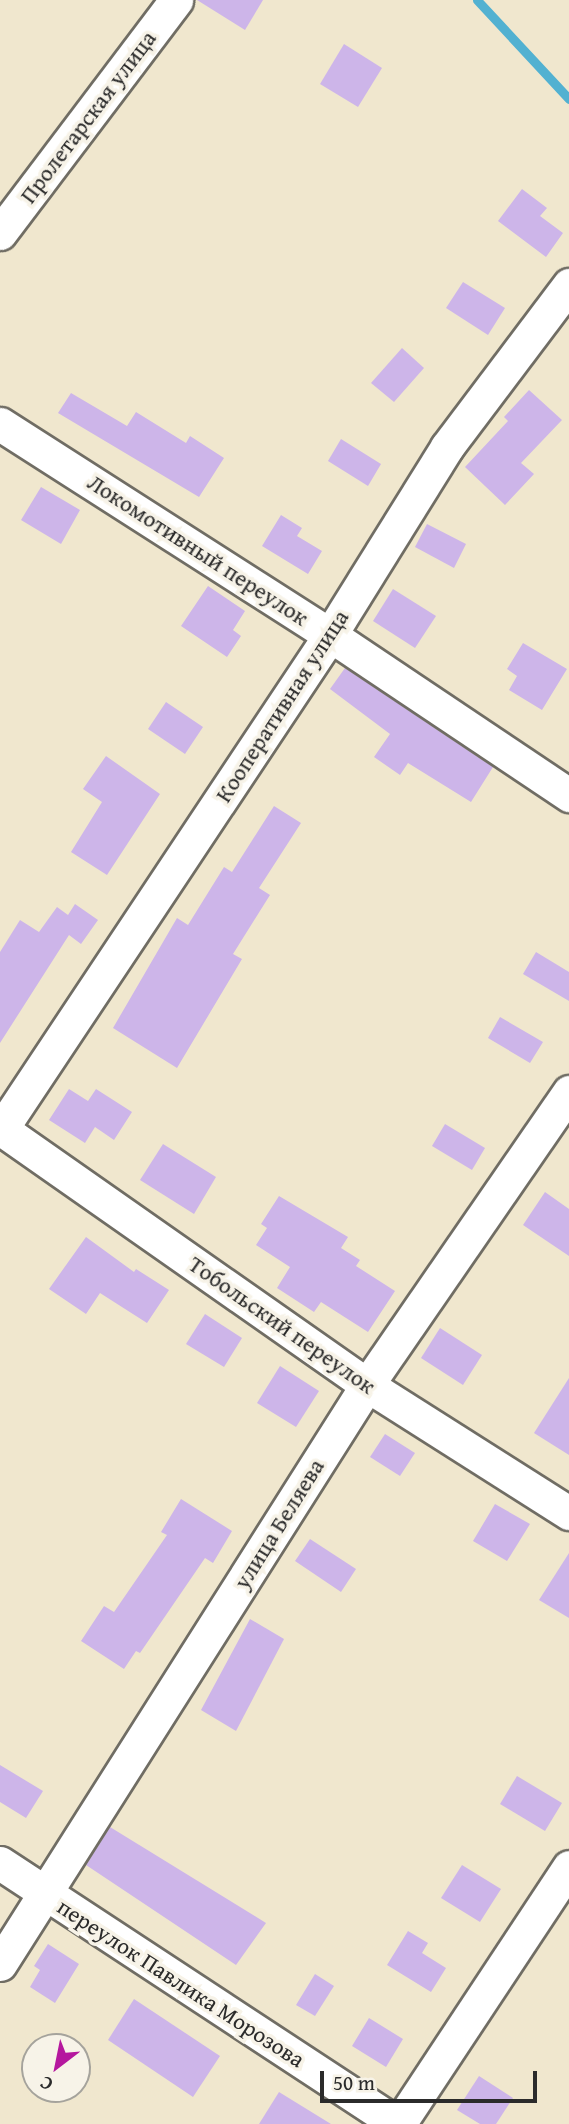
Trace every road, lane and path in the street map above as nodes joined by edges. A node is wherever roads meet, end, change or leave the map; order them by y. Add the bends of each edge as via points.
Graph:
1 (176, 0) edge
2 (0, 233) edge
3 (569, 285) edge
4 (0, 424) edge
5 (330, 635) junction
6 (569, 795) edge
7 (569, 1092) edge
8 (0, 1129) edge
9 (367, 1385) junction
10 (569, 1513) edge
11 (0, 1863) edge
12 (569, 1867) edge
13 (47, 1895) junction
14 (0, 1964) edge
15 (398, 2124) edge

1 - 2 street, Пролетарская улица
3 - 5 street, Кооперативная улица via 447,447
4 - 5 street, Локомотивный переулок
5 - 6 street, Локомотивный переулок
5 - 8 street, Кооперативная улица
7 - 9 street, улица Беляева
8 - 9 street, Тобольский переулок
9 - 10 street, Тобольский переулок
9 - 13 street, улица Беляева
11 - 13 street, переулок Павлика Морозова
12 - 15 street
13 - 14 street, улица Беляева
13 - 15 street, переулок Павлика Морозова

